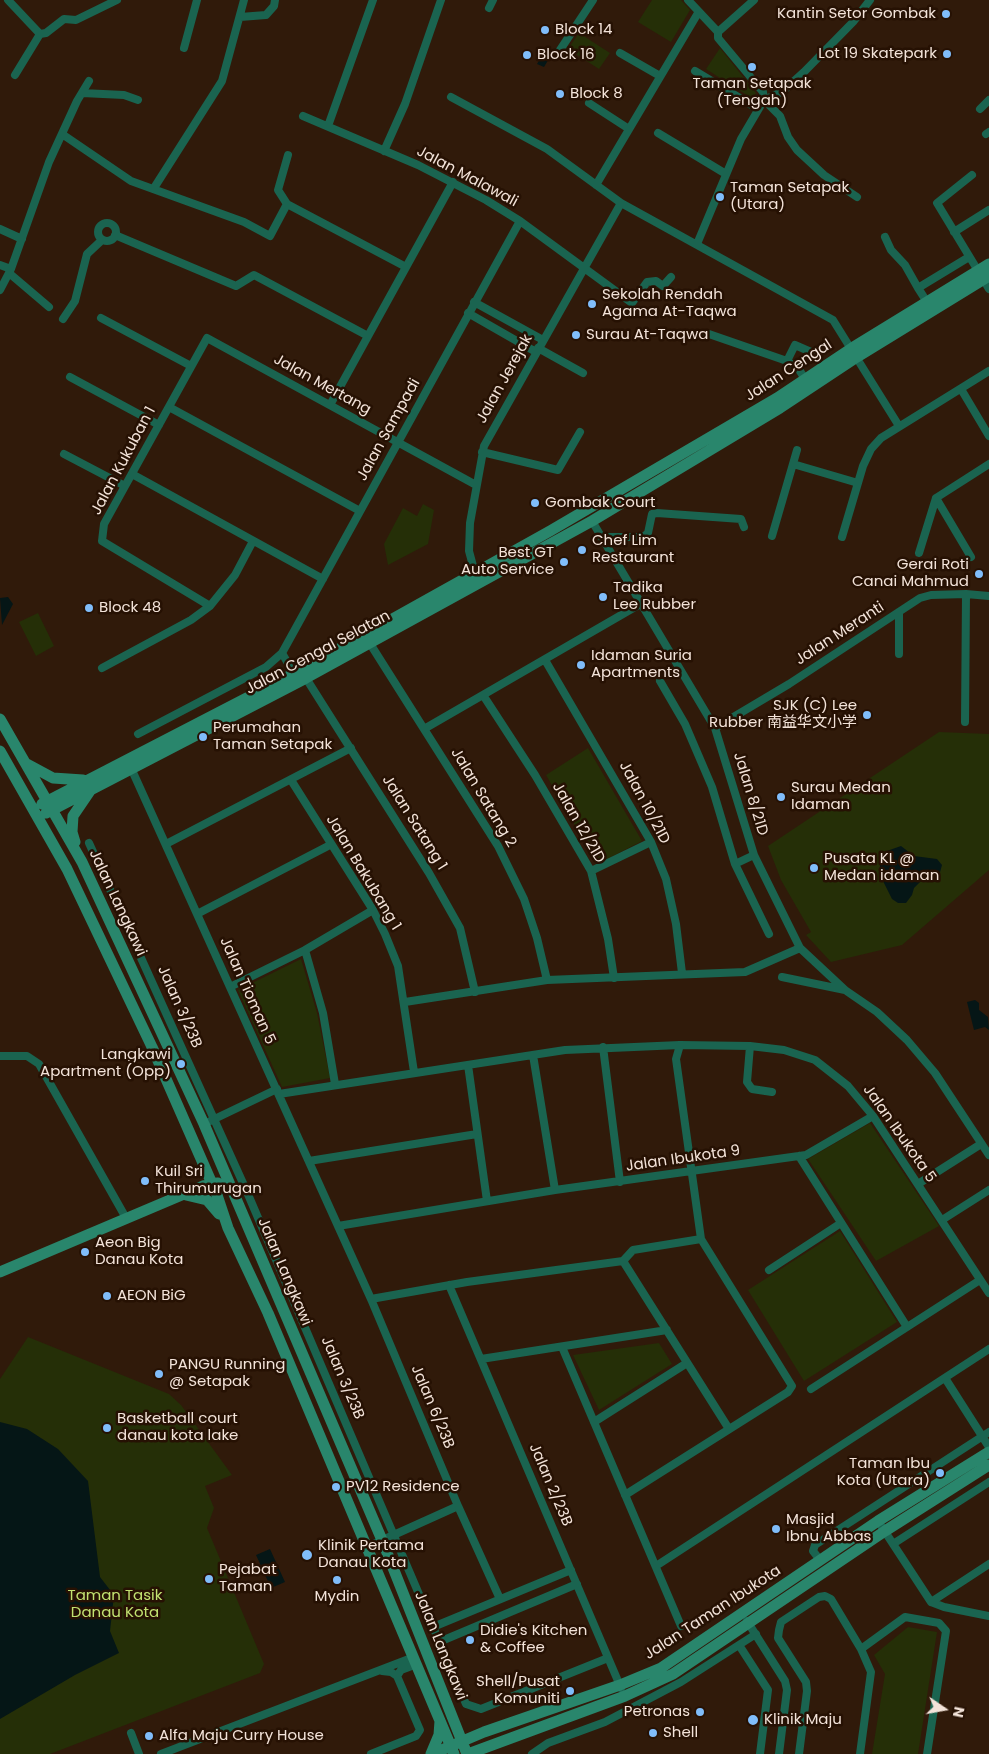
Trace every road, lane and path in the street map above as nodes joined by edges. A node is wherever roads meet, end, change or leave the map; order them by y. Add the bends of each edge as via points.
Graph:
1 (8, 0) edge
2 (117, 0) edge
3 (197, 0) edge
4 (244, 0) edge
5 (275, 0) edge
6 (373, 0) edge
7 (441, 0) edge
8 (493, 0) edge
9 (593, 0) edge
10 (688, 0) edge
11 (754, 0) edge
12 (870, 0) edge
13 (489, 8) dead end
14 (698, 12) junction
15 (240, 17) junction
16 (718, 32) junction
17 (40, 34) junction
18 (184, 48) dead end
19 (560, 50) dead end
20 (620, 53) dead end
21 (695, 71) dead end
22 (16, 75) dead end
23 (660, 76) junction
24 (89, 81) dead end
25 (82, 93) junction
26 (451, 97) dead end
27 (138, 100) dead end
28 (764, 100) junction
29 (989, 100) edge
30 (589, 103) dead end
31 (758, 109) junction
32 (980, 109) dead end
33 (303, 116) dead end
34 (328, 126) junction
35 (629, 129) junction
36 (62, 134) junction
37 (658, 134) dead end
38 (384, 151) junction
39 (288, 156) dead end
40 (726, 174) junction
41 (972, 174) dead end
42 (453, 182) junction
43 (596, 186) junction
44 (154, 188) junction
45 (857, 197) dead end
46 (619, 201) junction
47 (287, 204) junction
48 (989, 210) edge
49 (520, 221) junction
50 (0, 229) edge
51 (954, 232) junction
52 (115, 235) junction
53 (885, 237) dead end
54 (22, 238) junction
55 (102, 240) junction
56 (696, 244) junction
57 (969, 257) junction
58 (989, 264) edge
59 (0, 265) edge
60 (406, 267) junction
61 (584, 267) junction
62 (10, 271) junction
63 (671, 278) dead end
64 (985, 279) edge
65 (918, 288) junction
66 (0, 290) edge
67 (474, 302) junction
68 (926, 302) junction
69 (49, 307) dead end
70 (468, 313) junction
71 (101, 318) dead end
72 (63, 319) dead end
73 (706, 333) dead end
74 (368, 336) junction
75 (207, 338) joint
76 (542, 340) junction
77 (537, 350) junction
78 (811, 352) dead end
79 (854, 352) junction
80 (787, 362) junction
81 (191, 366) junction
82 (989, 371) edge
83 (583, 373) dead end
84 (70, 377) dead end
85 (805, 379) junction
86 (961, 389) junction
87 (330, 405) junction
88 (169, 407) junction
89 (159, 425) junction
90 (899, 426) junction
91 (580, 432) dead end
92 (989, 436) edge
93 (398, 442) junction
94 (797, 450) dead end
95 (482, 452) junction
96 (64, 454) dead end
97 (793, 464) junction
98 (989, 464) edge
99 (132, 474) junction
100 (858, 483) junction
101 (476, 484) junction
102 (125, 486) junction
103 (936, 498) junction
104 (603, 500) joint
105 (610, 510) joint
106 (360, 511) junction
107 (592, 521) junction
108 (744, 527) dead end
109 (772, 536) dead end
110 (602, 537) junction
111 (842, 537) dead end
112 (253, 541) junction
113 (919, 553) dead end
114 (972, 557) dead end
115 (477, 578) junction
116 (323, 580) junction
117 (966, 594) junction
118 (989, 596) edge
119 (642, 603) junction
120 (210, 606) junction
121 (899, 612) junction
122 (370, 642) junction
123 (282, 653) junction
124 (899, 654) dead end
125 (545, 660) junction
126 (102, 668) dead end
127 (300, 674) junction
128 (660, 681) dead end
129 (484, 695) junction
130 (0, 719) edge
131 (965, 722) dead end
132 (715, 728) junction
133 (424, 729) junction
134 (138, 734) dead end
135 (351, 748) junction
136 (0, 751) edge
137 (24, 762) junction
138 (131, 768) junction
139 (291, 780) junction
140 (90, 784) junction
141 (50, 805) junction
142 (36, 813) junction
143 (651, 842) junction
144 (89, 843) dead end
145 (166, 844) junction
146 (330, 846) junction
147 (755, 856) junction
148 (82, 862) junction
149 (736, 866) junction
150 (591, 871) junction
151 (373, 910) junction
152 (197, 914) junction
153 (769, 934) dead end
154 (800, 948) junction
155 (305, 950) junction
156 (682, 973) junction
157 (782, 977) dead end
158 (614, 978) junction
159 (547, 980) junction
160 (230, 987) junction
161 (845, 990) junction
162 (475, 992) junction
163 (405, 1002) junction
164 (680, 1045) junction
165 (750, 1046) junction
166 (603, 1047) junction
167 (533, 1055) junction
168 (0, 1056) edge
169 (468, 1065) junction
170 (414, 1072) junction
171 (335, 1084) junction
172 (278, 1091) junction
173 (772, 1092) dead end
174 (873, 1116) junction
175 (209, 1122) junction
176 (477, 1134) junction
177 (981, 1144) junction
178 (989, 1155) edge
179 (799, 1156) junction
180 (309, 1161) junction
181 (220, 1162) junction
182 (691, 1171) junction
183 (620, 1182) junction
184 (212, 1183) junction
185 (918, 1184) junction
186 (231, 1188) junction
187 (555, 1190) junction
188 (989, 1190) edge
189 (184, 1194) junction
190 (487, 1201) junction
191 (126, 1218) junction
192 (942, 1220) junction
193 (841, 1223) junction
194 (338, 1226) junction
195 (228, 1228) junction
196 (701, 1239) junction
197 (623, 1260) junction
198 (769, 1270) dead end
199 (0, 1272) edge
200 (980, 1280) junction
201 (450, 1285) junction
202 (989, 1293) edge
203 (371, 1299) junction
204 (907, 1327) junction
205 (667, 1330) junction
206 (562, 1347) junction
207 (989, 1349) edge
208 (481, 1359) junction
209 (687, 1363) junction
210 (945, 1378) junction
211 (811, 1389) dead end
212 (594, 1422) junction
213 (728, 1429) junction
214 (986, 1434) edge
215 (989, 1447) edge
216 (989, 1452) edge
217 (989, 1465) edge
218 (989, 1482) edge
219 (625, 1495) junction
220 (458, 1506) junction
221 (878, 1521) junction
222 (885, 1531) junction
223 (394, 1535) junction
224 (382, 1540) junction
225 (893, 1544) junction
226 (367, 1547) junction
227 (820, 1560) junction
228 (989, 1564) edge
229 (656, 1566) junction
230 (570, 1570) junction
231 (577, 1584) junction
232 (500, 1599) junction
233 (931, 1602) junction
234 (742, 1612) junction
235 (989, 1616) edge
236 (748, 1623) junction
237 (681, 1626) dead end
238 (433, 1627) junction
239 (756, 1634) junction
240 (439, 1642) junction
241 (739, 1645) junction
242 (861, 1649) junction
243 (608, 1658) junction
244 (415, 1661) junction
245 (382, 1671) junction
246 (397, 1676) junction
247 (620, 1686) junction
248 (625, 1696) junction
249 (440, 1719) junction
250 (454, 1723) junction
251 (484, 1732) junction
252 (131, 1733) dead end
253 (456, 1747) edge
254 (484, 1750) edge
255 (139, 1754) edge
256 (161, 1754) edge
257 (371, 1754) edge
258 (431, 1754) edge
259 (468, 1754) edge
260 (532, 1754) edge
261 (760, 1754) edge
262 (779, 1754) edge
263 (799, 1754) edge
264 (860, 1754) edge
265 (926, 1754) edge

1 - 17 street
2 - 17 street via 76,20 64,20
3 - 18 street
4 - 15 street
5 - 15 street via 266,15
6 - 34 street
7 - 38 street via 405,104
8 - 13 street
9 - 19 street
10 - 14 street
11 - 16 street
12 - 28 street via 804,72 782,92
14 - 16 street
14 - 23 street
15 - 44 street via 222,81
16 - 28 street via 718,38 763,92
17 - 22 street
20 - 23 street
21 - 31 street
23 - 35 street
24 - 25 street
25 - 27 street via 124,95
25 - 36 street
26 - 43 street via 547,149
28 - 31 street
28 - 45 street via 780,116 797,150 824,175
29 - 32 street
30 - 35 street
31 - 40 street
33 - 34 street, Jalan Malawali
34 - 38 street, Jalan Malawali
35 - 43 street
36 - 44 street via 131,182
36 - 54 street
37 - 40 street
38 - 42 street, Jalan Malawali
39 - 47 street via 278,190
40 - 56 street
41 - 51 street via 937,203
42 - 49 street, Jalan Malawali
42 - 60 street
43 - 46 street
44 - 47 street via 244,222 270,236
46 - 56 street
46 - 61 street, Jalan Jerejak
47 - 60 street
48 - 51 street
49 - 61 street, Jalan Malawali
49 - 67 street, Jalan Sampadi
50 - 54 street
51 - 57 street
52 - 55 street via 110,240
52 - 55 street via 113,225 105,224 99,230
52 - 74 street via 236,286 254,275
53 - 65 street
54 - 62 street
55 - 72 street via 87,254 75,301
56 - 79 street via 832,320
57 - 64 street
57 - 65 street
58 - 64 street, Jalan Cengal
59 - 62 street
60 - 74 street
61 - 63 street, Jalan Malawali via 632,303 648,282 656,281 663,286
61 - 76 street, Jalan Jerejak
62 - 66 street
62 - 69 street
64 - 68 street, Jalan Cengal
64 - 79 street, Jalan Cengal
65 - 68 street
67 - 70 street, Jalan Sampadi
67 - 76 street
68 - 79 street, Jalan Cengal
70 - 77 street
70 - 93 street, Jalan Sampadi
71 - 81 street
73 - 80 street
74 - 87 street
75 - 81 street, Jalan Kukuban 1
75 - 87 street, Jalan Mertang
76 - 77 street, Jalan Jerejak
77 - 83 street
77 - 95 street, Jalan Jerejak
78 - 80 street via 795,345
79 - 85 street, Jalan Cengal
79 - 90 street
79 - 105 street, Jalan Cengal via 780,408
80 - 85 street via 798,368
81 - 88 street, Jalan Kukuban 1
82 - 86 street
84 - 89 street
85 - 104 street, Jalan Cengal
86 - 90 street
86 - 92 street
87 - 93 street, Jalan Mertang
88 - 89 street, Jalan Kukuban 1
88 - 106 street
89 - 99 street, Jalan Kukuban 1
90 - 100 street via 881,438 871,450
91 - 95 street via 558,470
93 - 101 street, Jalan Mertang
93 - 106 street, Jalan Sampadi
94 - 97 street
95 - 101 street, Jalan Jerejak
96 - 102 street
97 - 100 street
97 - 109 street
98 - 103 street
99 - 102 street, Jalan Kukuban 1
99 - 112 street
100 - 111 street
101 - 115 street, Jalan Jerejak via 469,550
102 - 120 street, Jalan Kukuban 1 via 104,524 102,541
103 - 113 street
103 - 114 street
104 - 115 street, Jalan Cengal Selatan
105 - 107 street, Jalan Cengal Selatan
106 - 116 street, Jalan Sampadi
107 - 110 street, Jalan 8/21D
107 - 115 street, Jalan Cengal Selatan
108 - 110 street via 741,519 657,513 652,514 648,533 643,537
110 - 119 street, Jalan 8/21D
112 - 116 street
112 - 120 street via 235,575
115 - 122 street, Jalan Cengal Selatan
115 - 127 street, Jalan Cengal Selatan
116 - 123 street, Jalan Sampadi
117 - 118 street, Jalan Meranti
117 - 121 street, Jalan Meranti via 931,595 920,598
117 - 131 street
119 - 125 street
119 - 132 street, Jalan 8/21D
120 - 126 street via 191,620
121 - 124 street
121 - 132 street, Jalan Meranti
122 - 127 street, Jalan Cengal Selatan
122 - 133 street, Jalan Satang 2
123 - 127 street
123 - 134 street, Jalan Sampadi via 266,667
125 - 129 street
125 - 143 street, Jalan 10/21D
127 - 135 street, Jalan Satang 1
127 - 138 street, Jalan Cengal Selatan
127 - 140 street, Jalan Cengal Selatan
128 - 149 street via 685,724 712,787
129 - 133 street
129 - 150 street, Jalan 12/21D
130 - 137 street, Jalan Langkawi
132 - 147 street, Jalan 8/21D
133 - 159 street, Jalan Satang 2 via 498,846 524,899
135 - 139 street
135 - 162 street, Jalan Satang 1 via 430,873 460,928
136 - 142 street, Jalan Langkawi
137 - 140 street via 53,778
137 - 141 street, Jalan Langkawi
138 - 140 street, Jalan Cengal Selatan
138 - 145 street, Jalan Tioman 5
139 - 145 street
139 - 146 street, Jalan Bakubang 1
140 - 141 street, Jalan Cengal Selatan
140 - 148 street via 73,816 72,832
141 - 142 street, Jalan Cengal Selatan
141 - 148 street, Jalan Langkawi
142 - 184 street, Jalan Langkawi via 67,868
143 - 150 street
143 - 156 street, Jalan 10/21D via 666,880
144 - 175 street, Jalan 3/23B
145 - 152 street, Jalan Tioman 5
146 - 151 street, Jalan Bakubang 1
146 - 152 street
147 - 149 street
147 - 154 street, Jalan 8/21D
148 - 175 street, Jalan Langkawi
149 - 153 street
150 - 158 street, Jalan 12/21D via 605,922
151 - 155 street
151 - 163 street, Jalan Bakubang 1 via 398,966
152 - 160 street, Jalan Tioman 5
154 - 156 street via 746,972
154 - 161 street, Jalan 8/21D
155 - 160 street
155 - 171 street via 323,1013
156 - 158 street
157 - 161 street
158 - 159 street
159 - 162 street
160 - 172 street, Jalan Tioman 5
161 - 177 street, Jalan 8/21D via 907,1040 935,1073
162 - 163 street
163 - 170 street, Jalan Bakubang 1
164 - 165 street, Jalan Ibukota 5
164 - 166 street, Jalan Ibukota 5
164 - 182 street via 676,1059
165 - 173 street via 747,1082 752,1089
165 - 174 street, Jalan Ibukota 5 via 784,1050 814,1060 848,1086
166 - 167 street, Jalan Ibukota 5
166 - 183 street
167 - 169 street, Jalan Ibukota 5
167 - 187 street
168 - 191 street via 27,1056 39,1064
169 - 170 street, Jalan Ibukota 5
169 - 176 street
170 - 171 street, Jalan Ibukota 5
171 - 172 street, Jalan Ibukota 5
172 - 175 street, Jalan Ibukota 5
172 - 180 street, Jalan Tioman 5
174 - 179 street, Jalan Ibukota 9
174 - 185 street, Jalan Ibukota 5
175 - 181 street, Jalan Langkawi
175 - 223 street, Jalan 3/23B
176 - 180 street
176 - 190 street
177 - 178 street, Jalan 8/21D
177 - 185 street
179 - 182 street, Jalan Ibukota 9
179 - 193 street
180 - 194 street, Jalan Tioman 5
181 - 184 street
181 - 186 street, Jalan Langkawi
182 - 183 street, Jalan Ibukota 9
182 - 196 street
183 - 187 street, Jalan Ibukota 9
184 - 186 street
184 - 189 street
184 - 195 street, Jalan Langkawi
185 - 192 street, Jalan Ibukota 5
186 - 224 street, Jalan Langkawi
187 - 190 street, Jalan Ibukota 9
188 - 192 street
189 - 191 street
189 - 195 street via 202,1197 211,1203
190 - 194 street, Jalan Ibukota 9
191 - 199 street
192 - 200 street, Jalan Ibukota 5
193 - 198 street
193 - 204 street
194 - 203 street, Jalan 6/23B
195 - 226 street, Jalan Langkawi via 268,1313
196 - 197 street via 634,1250
196 - 213 street via 792,1386 788,1392
197 - 201 street
197 - 205 street
200 - 202 street, Jalan Ibukota 5
200 - 204 street
201 - 203 street
201 - 208 street, Jalan 2/23B
203 - 220 street, Jalan 6/23B
204 - 211 street
205 - 206 street
205 - 209 street
206 - 208 street
206 - 212 street
207 - 210 street
208 - 230 street, Jalan 2/23B
209 - 212 street
209 - 213 street
210 - 214 street
210 - 229 street
212 - 219 street
213 - 219 street
214 - 215 street
214 - 227 street via 816,1545 813,1550
216 - 221 street, Jalan Taman Ibukota
217 - 222 street, Jalan Taman Ibukota
218 - 225 street
219 - 229 street
220 - 223 street
220 - 232 street, Jalan 6/23B
221 - 222 street
221 - 227 street, Jalan Taman Ibukota
222 - 225 street
222 - 236 street, Jalan Taman Ibukota
223 - 224 street
223 - 238 street, Jalan 3/23B
224 - 226 street
224 - 250 street, Jalan Langkawi
225 - 233 street
226 - 244 street, Jalan Langkawi
227 - 234 street, Jalan Taman Ibukota
228 - 233 street
229 - 237 street
230 - 231 street, Jalan 2/23B
230 - 232 street
231 - 240 street
231 - 243 street, Jalan 2/23B
232 - 238 street
233 - 235 street
234 - 236 street
234 - 247 street, Jalan Taman Ibukota via 672,1662
236 - 239 street
236 - 248 street, Jalan Taman Ibukota via 688,1665
238 - 240 street, Jalan 3/23B
239 - 241 street
239 - 262 street via 785,1681 787,1690
240 - 243 street, Jalan 3/23B via 466,1704 481,1709
241 - 260 street via 613,1718 548,1743
241 - 261 street via 768,1690
242 - 263 street via 831,1599 820,1597 781,1622 778,1638 806,1682
242 - 264 street via 872,1678
242 - 265 street via 905,1617 939,1623 946,1631
243 - 247 street, Jalan 2/23B
244 - 245 street
244 - 246 street
244 - 249 street, Jalan Langkawi
245 - 246 street
245 - 256 street
246 - 257 street via 420,1730 416,1736
247 - 248 street, Jalan 2/23B
247 - 251 street, Jalan Taman Ibukota
248 - 254 street, Jalan Taman Ibukota
249 - 253 street, Jalan Langkawi
249 - 258 street via 439,1735
250 - 251 street via 471,1731
250 - 253 street, Jalan Langkawi
251 - 253 street, Jalan Taman Ibukota
252 - 255 street
253 - 258 street, Jalan Taman Ibukota
253 - 259 street
254 - 259 street, Jalan Taman Ibukota

